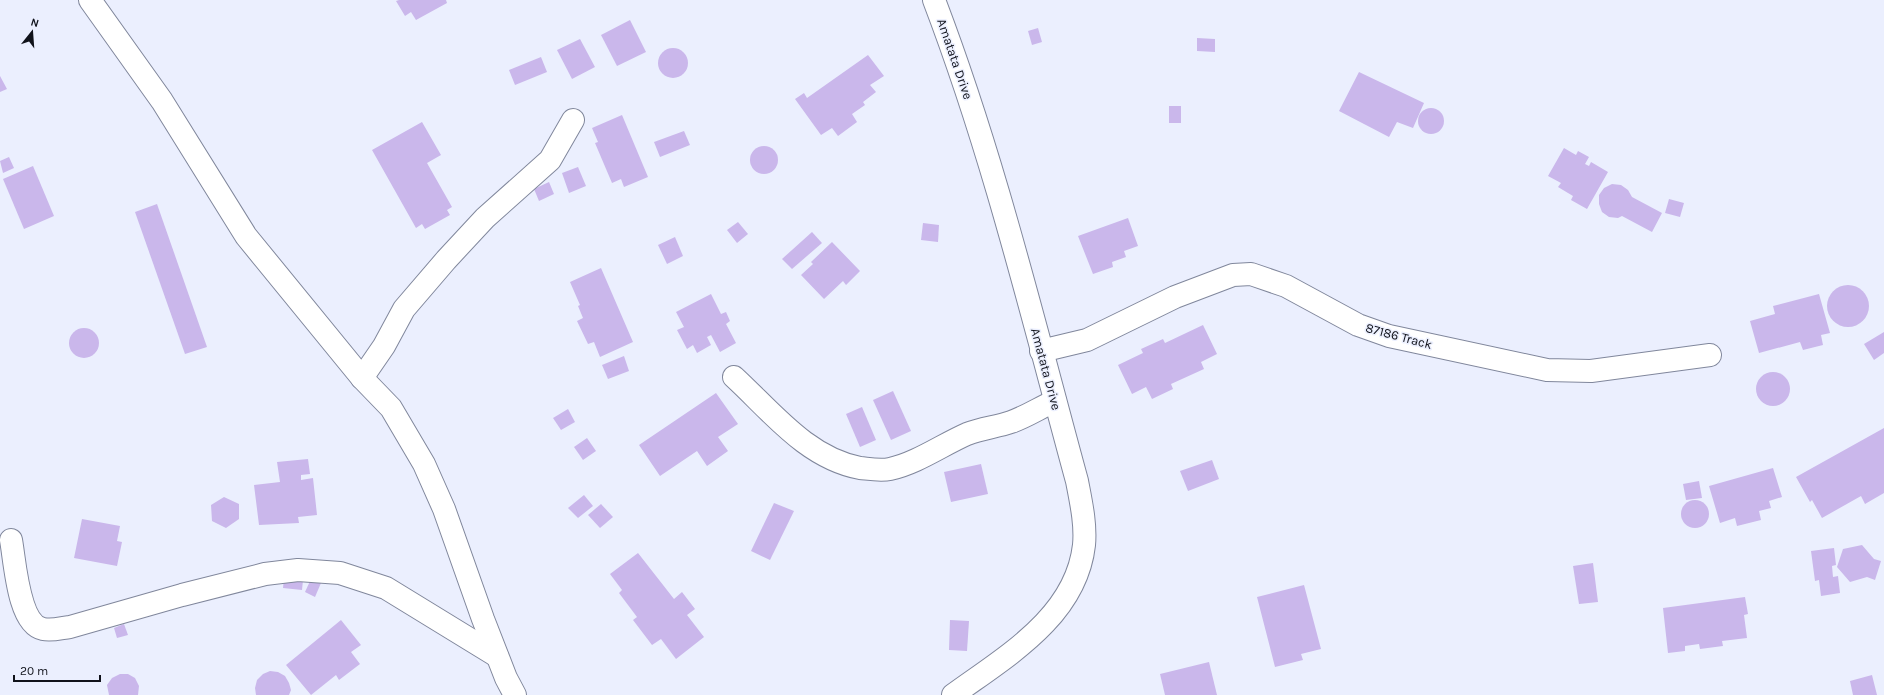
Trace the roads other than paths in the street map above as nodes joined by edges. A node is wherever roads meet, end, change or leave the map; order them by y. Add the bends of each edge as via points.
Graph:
1 (90, 0) edge
2 (934, 0) edge
3 (573, 120) dead end
4 (1041, 351) junction
5 (1710, 355) dead end
6 (734, 377) dead end
7 (362, 378) junction
8 (1055, 400) junction
9 (11, 540) dead end
10 (497, 656) junction
11 (515, 695) edge
12 (953, 695) edge

1 - 7 street via 162,101 246,236
2 - 4 street, Amatata Drive via 952,47 997,189
3 - 7 street via 550,160 485,218 404,308 384,346
4 - 5 street, 87186 Track via 1087,340 1175,297 1233,275 1251,274 1286,286 1358,325 1389,336 1547,370 1591,371
4 - 8 street, Amatata Drive
6 - 8 street via 807,446 847,465 872,470 889,470 906,464 969,433 1011,422
7 - 10 street via 391,408 424,464 444,509
8 - 12 street, Amatata Drive via 1077,482 1084,522 1084,546 1078,572 1067,594 1048,620 1020,646
9 - 10 street via 23,606 30,620 41,629 70,627 265,574 298,570 340,573 386,588
10 - 11 street

